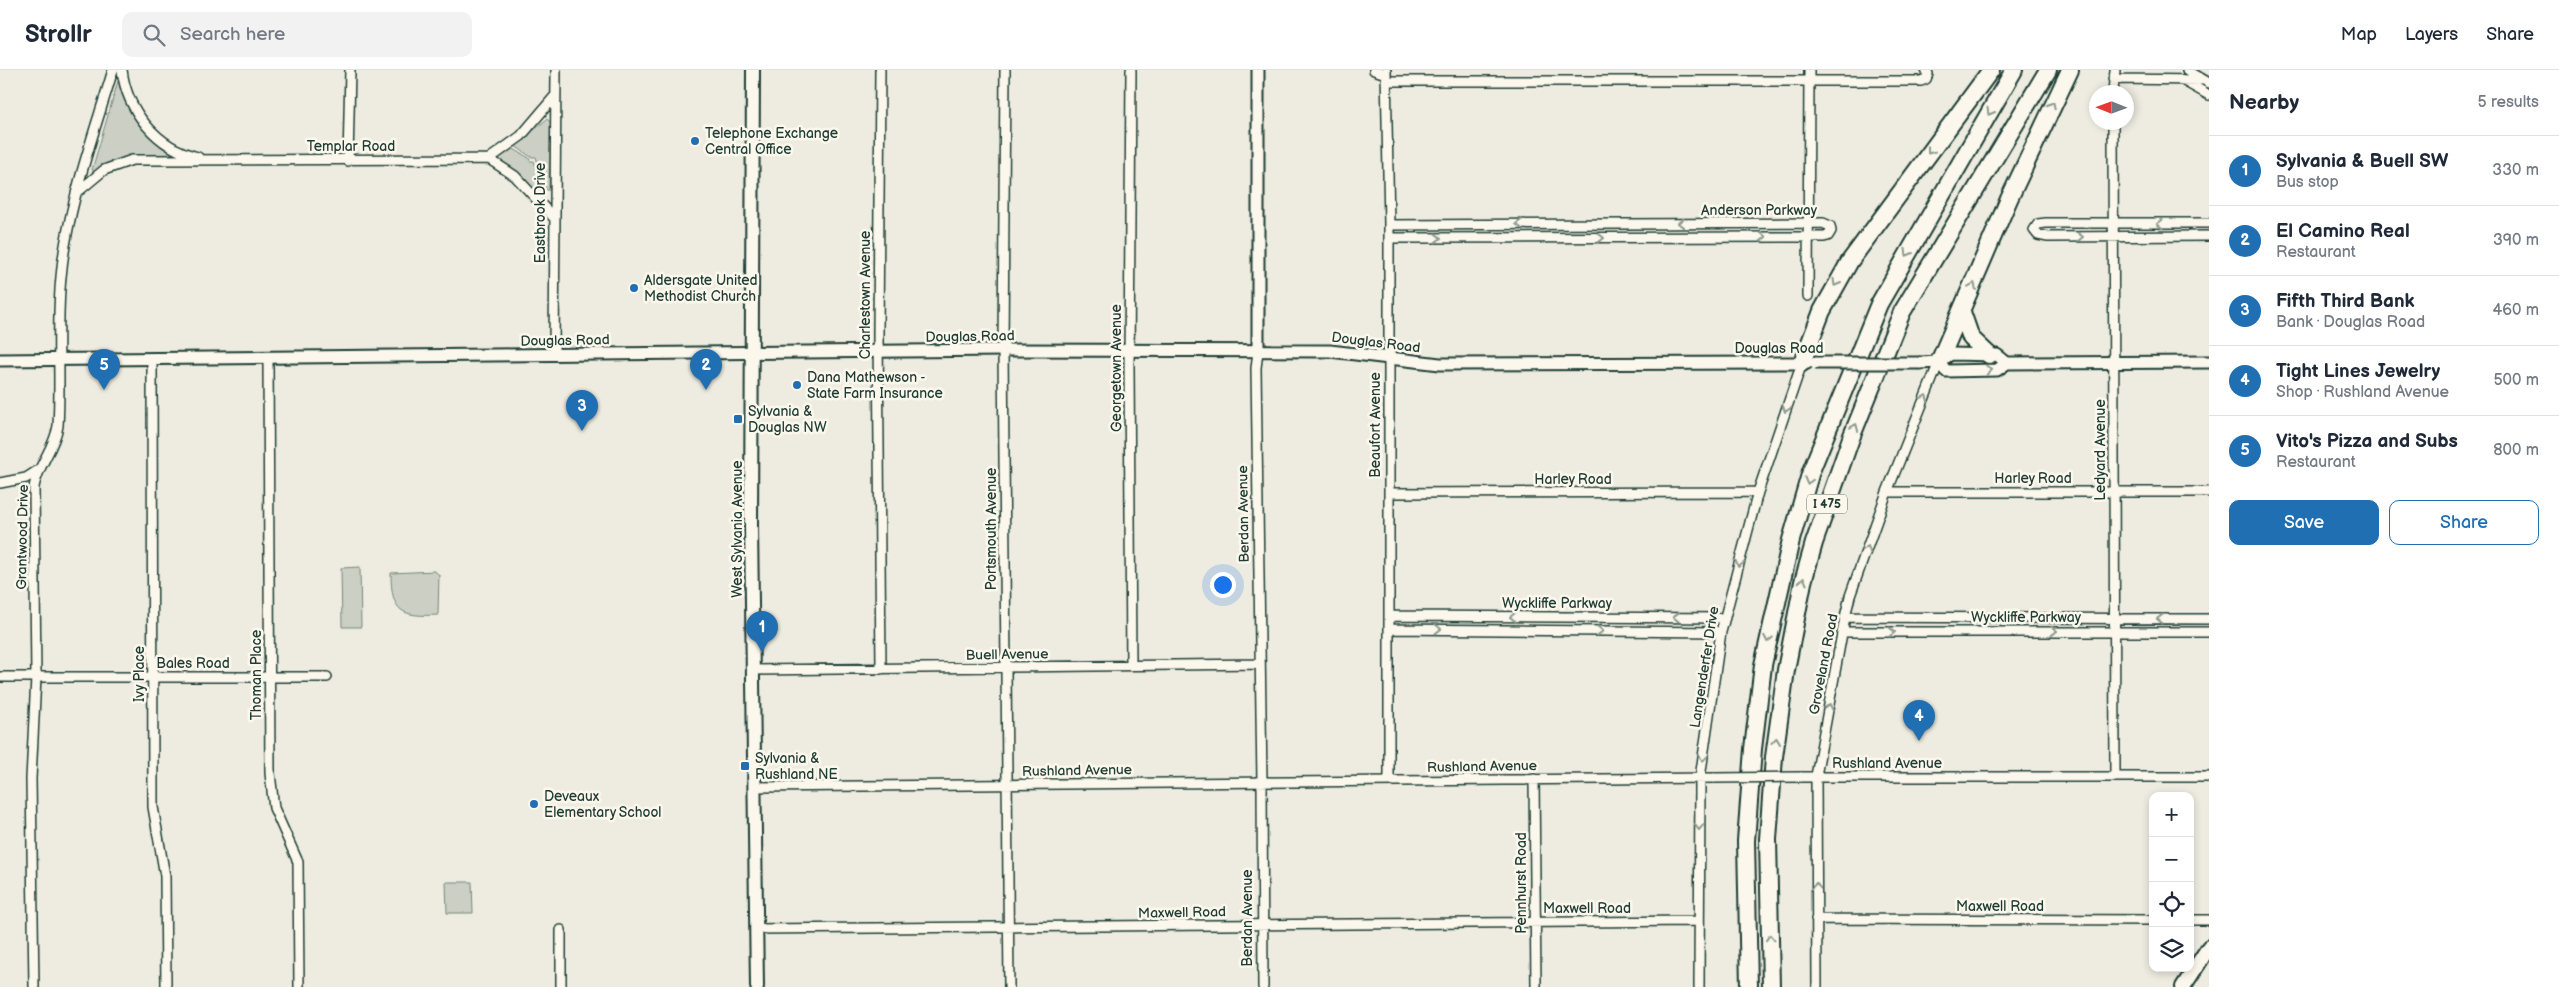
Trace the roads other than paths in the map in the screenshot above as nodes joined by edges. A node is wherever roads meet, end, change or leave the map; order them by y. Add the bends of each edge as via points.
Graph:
1 (113, 70) edge
2 (122, 70) edge
3 (350, 70) edge
4 (556, 70) edge
5 (753, 70) edge
6 (880, 70) edge
7 (1005, 70) edge
8 (1131, 70) edge
9 (1258, 70) edge
10 (1374, 70) edge
11 (1809, 70) edge
12 (1926, 70) edge
13 (1991, 70) edge
14 (2014, 70) edge
15 (2048, 70) edge
16 (2070, 70) edge
17 (2187, 70) edge
18 (1386, 75) edge
19 (2114, 75) edge
20 (2182, 80) junction
21 (2206, 81) edge
22 (1809, 82) junction
23 (2209, 95) edge
24 (555, 96) junction
25 (2113, 130) edge
26 (488, 159) junction
27 (213, 160) junction
28 (348, 161) junction
29 (78, 192) junction
30 (554, 218) junction
31 (1808, 223) junction
32 (2209, 223) edge
33 (2113, 224) junction
34 (1389, 225) junction
35 (2209, 236) edge
36 (1808, 237) junction
37 (1389, 238) junction
38 (2113, 238) junction
39 (1808, 296) dead end
40 (1962, 312) junction
41 (1003, 350) junction
42 (1129, 351) junction
43 (1258, 351) junction
44 (878, 352) junction
45 (753, 354) junction
46 (554, 355) junction
47 (1989, 355) junction
48 (1388, 357) junction
49 (268, 358) junction
50 (59, 359) junction
51 (152, 359) junction
52 (0, 360) edge
53 (1939, 362) junction
54 (2209, 362) edge
55 (1809, 363) junction
56 (2007, 363) junction
57 (2113, 363) junction
58 (40, 469) junction
59 (0, 483) edge
60 (1389, 492) junction
61 (1758, 492) junction
62 (1888, 492) junction
63 (2114, 492) junction
64 (2209, 492) edge
65 (1389, 616) junction
66 (1845, 617) junction
67 (1725, 618) junction
68 (2115, 618) junction
69 (2209, 619) edge
70 (1389, 629) junction
71 (2115, 631) junction
72 (1721, 632) junction
73 (1843, 632) junction
74 (2209, 632) edge
75 (1260, 664) junction
76 (1131, 666) junction
77 (1005, 668) junction
78 (881, 669) junction
79 (754, 670) junction
80 (153, 676) junction
81 (0, 677) edge
82 (36, 677) junction
83 (270, 677) junction
84 (327, 677) dead end
85 (1816, 776) junction
86 (2115, 777) junction
87 (2209, 777) edge
88 (1700, 778) junction
89 (1534, 780) junction
90 (1389, 781) junction
91 (1262, 782) junction
92 (1007, 785) junction
93 (755, 787) junction
94 (1816, 919) junction
95 (2149, 920) edge
96 (2194, 920) edge
97 (2209, 920) edge
98 (1698, 921) junction
99 (1535, 923) junction
100 (1262, 924) junction
101 (1008, 927) junction
102 (756, 929) junction
103 (561, 930) dead end
104 (2209, 947) edge
105 (34, 987) edge
106 (166, 987) edge
107 (299, 987) edge
108 (561, 987) edge
109 (757, 987) edge
110 (1009, 987) edge
111 (1263, 987) edge
112 (1536, 987) edge
113 (1698, 987) edge
114 (1747, 987) edge
115 (1771, 987) edge
116 (1816, 987) edge
117 (2183, 987) edge

1 - 29 street, Grantwood Drive
2 - 27 street, Templar Road via 133,104 152,131 184,153
3 - 28 street
4 - 24 street, Eastbrook Drive
5 - 45 main road, West Sylvania Avenue
6 - 44 street, Charlestown Avenue
7 - 41 street, Portsmouth Avenue
8 - 42 street, Georgetown Avenue
9 - 43 street, Berdan Avenue
10 - 18 street
11 - 22 street
12 - 22 street via 1926,80 1921,81
13 -> 55 highway via 1842,273 1822,311
14 -> 114 highway, I 475 via 1879,304 1815,462 1793,531 1763,665 1754,740 1746,841
115 -> 15 highway, I 475 via 1768,839 1774,757 1786,670 1814,543 1851,438 1902,312
40 -> 16 highway via 2009,199
17 - 21 street
18 - 22 street
18 - 34 street, Beaufort Avenue
19 - 20 street
20 - 21 street
20 - 23 street
22 - 31 street
24 - 26 street via 521,136
24 - 30 street, Eastbrook Drive
25 - 33 street, Ledyard Avenue
26 - 28 street, Templar Road
26 - 30 street via 514,176
27 - 28 street, Templar Road
27 - 29 street, Templar Road via 124,162 97,174
29 - 50 street, Grantwood Drive via 61,275
30 - 46 street, Eastbrook Drive
31 -> 34 street, Anderson Parkway
31 - 36 street
31 - 36 street, Anderson Parkway via 1823,223 1830,226 1831,231 1828,236
32 -> 33 street
33 - 38 street, Ledyard Avenue
33 -> 38 street via 2046,223 2038,224 2034,230 2038,235 2048,237
34 - 37 street, Beaufort Avenue
35 - 38 street
37 -> 36 street, Anderson Parkway
36 - 39 street
37 - 48 street, Beaufort Avenue
38 - 57 street, Ledyard Avenue
40 - 47 highway via 1970,338
40 - 53 highway
41 - 42 street, Douglas Road
41 - 44 street, Douglas Road
41 - 77 street, Portsmouth Avenue
42 - 43 street, Douglas Road
42 - 76 street, Georgetown Avenue
43 - 48 street, Douglas Road via 1330,350
43 - 75 street, Berdan Avenue
44 - 45 street, Douglas Road
44 - 78 street, Charlestown Avenue
45 - 46 street, Douglas Road
45 - 79 main road, West Sylvania Avenue via 751,526
46 - 49 street, Douglas Road
47 - 53 street, Douglas Road via 1950,354
47 - 56 street, Douglas Road via 1997,355
48 - 55 street, Douglas Road via 1455,364
48 - 60 street, Beaufort Avenue
49 - 51 street, Douglas Road
49 - 83 street, Thoman Place
50 - 51 street, Douglas Road
50 - 52 street, Douglas Road
50 - 58 street, Grantwood Drive via 57,434
51 - 80 street, Ivy Place
53 - 55 street, Douglas Road, bridge
53 -> 56 street, Douglas Road via 1946,371 1997,370
62 -> 53 street, Groveland Road
54 - 57 street, Douglas Road
55 -> 61 street, Langenderfer Drive
56 - 57 street, Douglas Road
57 - 63 street, Ledyard Avenue
58 - 59 street via 26,478
58 - 82 street, Grantwood Drive via 34,496
60 - 61 street, Harley Road
60 - 65 street, Beaufort Avenue
61 -> 67 street, Langenderfer Drive
62 - 63 street, Harley Road
66 -> 62 street, Groveland Road
63 - 64 street, Harley Road
63 - 68 street, Ledyard Avenue
67 -> 65 street, Wyckliffe Parkway
65 - 70 street, Beaufort Avenue
66 - 68 street, Wyckliffe Parkway
66 - 73 street, Groveland Road
67 - 72 street, Langenderfer Drive
69 -> 68 street, Wyckliffe Parkway
68 - 71 street, Ledyard Avenue
70 -> 72 street, Wyckliffe Parkway
70 - 90 street, Beaufort Avenue
73 -> 71 street, Wyckliffe Parkway
71 - 74 street, Wyckliffe Parkway
71 - 86 street, Ledyard Avenue
72 -> 88 street, Langenderfer Drive
85 -> 73 street, Groveland Road
75 - 76 street, Buell Avenue
75 - 91 street, Berdan Avenue
76 - 77 street, Buell Avenue
77 - 78 street, Buell Avenue
77 - 92 street, Portsmouth Avenue
78 - 79 street, Buell Avenue
79 - 93 main road, West Sylvania Avenue
80 - 82 street, Bales Road
80 - 83 street, Bales Road
80 - 106 street, Ivy Place via 153,807 165,876
81 - 82 street, Bales Road
82 - 105 street, Grantwood Drive via 31,779
83 - 84 street, Bales Road
83 - 107 street, Thoman Place via 270,773 274,808 298,862
85 - 86 street, Rushland Avenue
85 - 88 street, Rushland Avenue, bridge
94 -> 85 street, Groveland Road
86 - 87 street, Rushland Avenue
88 - 89 street, Rushland Avenue
88 -> 98 street, Langenderfer Drive
89 - 90 street, Rushland Avenue
89 - 99 street, Pennhurst Road
90 - 91 street, Rushland Avenue
91 - 92 street, Rushland Avenue
91 - 100 street, Berdan Avenue
92 - 93 street, Rushland Avenue
92 - 101 street, Portsmouth Avenue
93 - 102 main road, West Sylvania Avenue
94 - 95 street, Maxwell Road
94 - 116 street, Groveland Road
96 - 97 street
98 - 99 street, Maxwell Road
98 - 113 street, Langenderfer Drive
99 - 100 street, Maxwell Road
99 - 112 street, Pennhurst Road
100 - 101 street, Maxwell Road
100 - 111 street, Berdan Avenue
101 - 102 street, Maxwell Road
101 - 110 street, Portsmouth Avenue
102 - 109 main road, West Sylvania Avenue
103 - 108 street
104 - 117 main road

